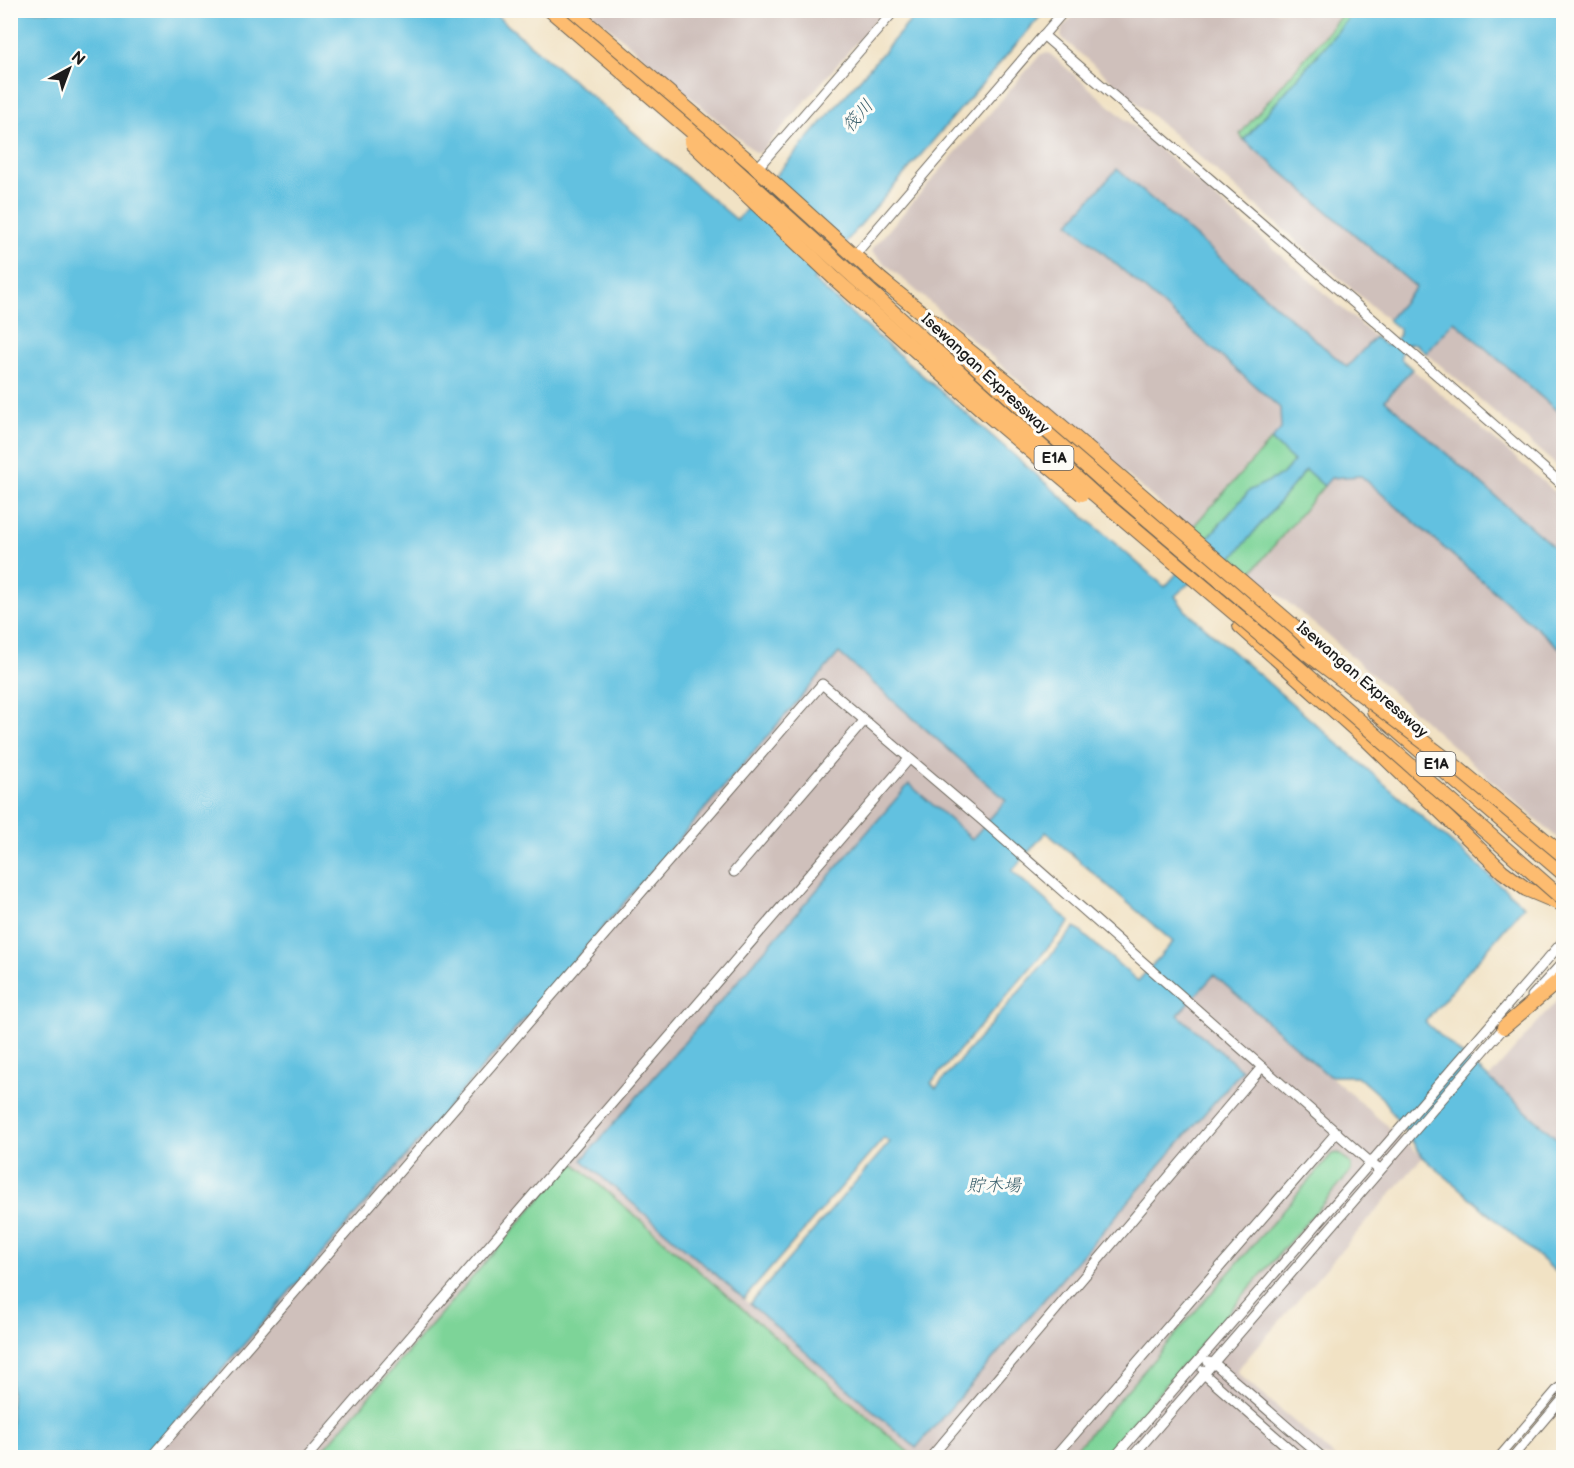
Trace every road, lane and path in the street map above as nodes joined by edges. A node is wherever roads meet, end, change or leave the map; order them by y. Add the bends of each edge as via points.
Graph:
1 (572, 10) edge
2 (895, 10) edge
3 (1065, 10) edge
4 (555, 15) edge
5 (1043, 35) junction
6 (760, 165) dead end
7 (858, 251) dead end
8 (880, 279) junction
9 (1563, 486) edge
10 (1170, 555) junction
11 (1308, 654) junction
12 (864, 721) junction
13 (1395, 722) dead end
14 (909, 759) junction
15 (1563, 856) edge
16 (734, 872) dead end
17 (1563, 874) edge
18 (1563, 900) edge
19 (1563, 905) edge
20 (1563, 940) edge
21 (1563, 962) edge
22 (1563, 976) edge
23 (1504, 1028) junction
24 (1262, 1067) junction
25 (1336, 1132) junction
26 (1370, 1162) junction
27 (1379, 1170) junction
28 (1199, 1360) junction
29 (1214, 1363) junction
30 (1204, 1374) junction
31 (1563, 1385) edge
32 (1563, 1397) edge
33 (152, 1458) edge
34 (306, 1458) edge
35 (930, 1458) edge
36 (1054, 1458) edge
37 (1114, 1458) edge
38 (1131, 1458) edge
39 (1300, 1458) edge
40 (1323, 1458) edge
41 (1498, 1458) edge
42 (1512, 1458) edge

1 - 8 highway, Isewangan Expressway / E1A via 758,168
2 - 6 street
3 - 5 street
4 - 10 highway, Isewangan Expressway / E1A, bridge via 725,160 1026,434
4 - 10 highway, bridge via 834,278 995,422 1098,507
5 - 7 street
5 - 9 street
8 - 11 highway, Isewangan Expressway / E1A, bridge via 1104,483
8 - 13 highway, bridge via 1044,411 1297,629
10 - 18 highway, Isewangan Expressway / E1A, bridge
10 - 19 highway, bridge via 1211,599 1368,741 1502,871 1526,889
11 - 15 highway, bridge via 1449,761
11 - 17 highway, Isewangan Expressway / E1A, bridge
12 - 14 street
12 - 16 street
12 - 33 street via 822,684
14 - 24 street
14 - 34 street
20 - 26 street
21 - 23 street
22 - 23 highway
23 - 27 street
24 - 25 street
24 - 35 street
25 - 26 street
25 - 36 street
26 - 27 street
26 - 28 street
27 - 29 street
28 - 29 street
28 - 30 street
28 - 37 street
29 - 30 street
29 - 40 street
30 - 38 street
30 - 39 street
31 - 41 street
32 - 42 street

